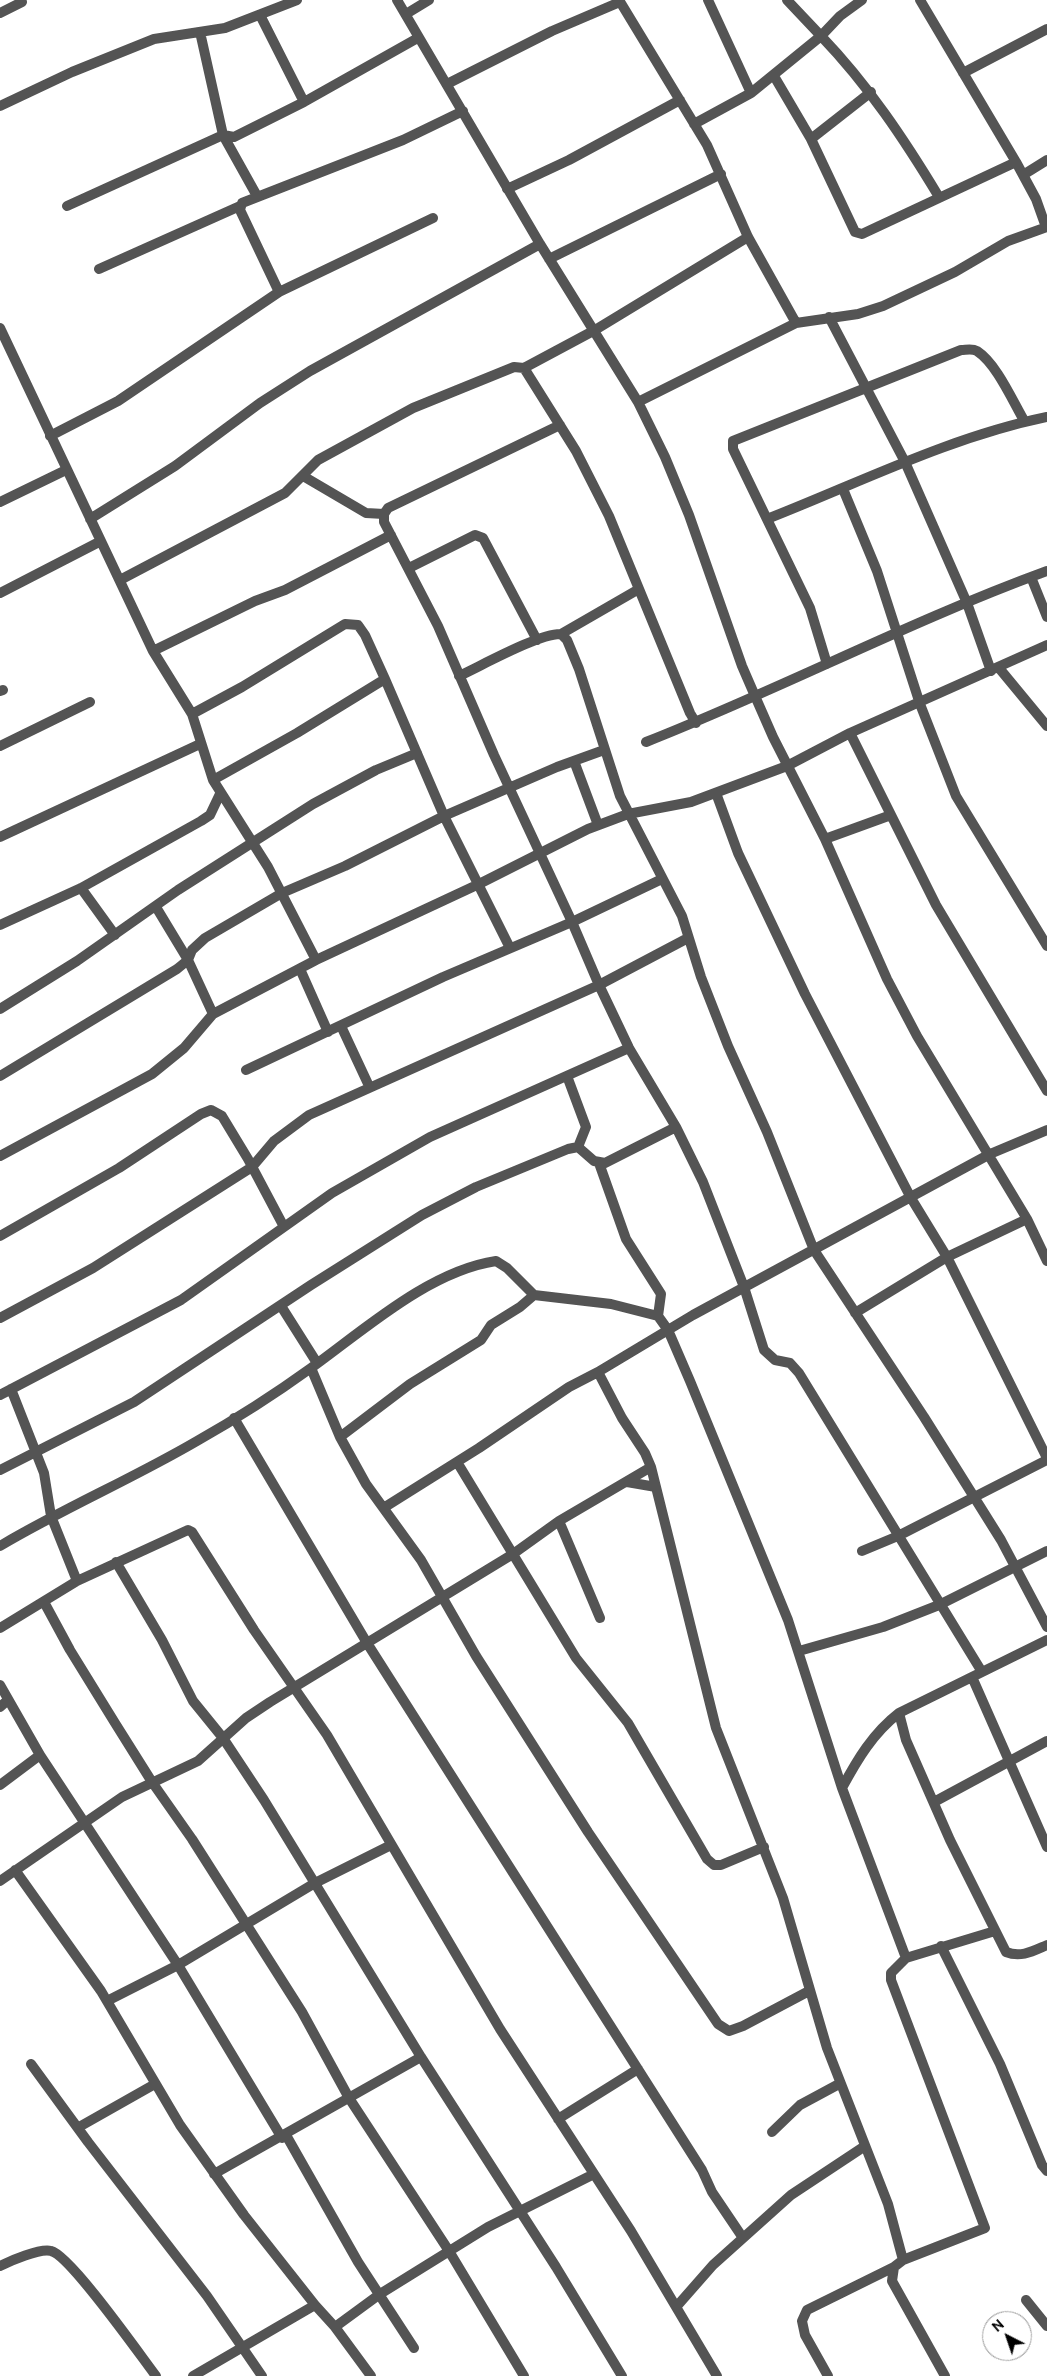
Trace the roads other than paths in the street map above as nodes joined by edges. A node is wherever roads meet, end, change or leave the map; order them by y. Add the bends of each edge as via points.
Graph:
1 (397, 0) edge
2 (429, 0) edge
3 (708, 0) edge
4 (786, 0) edge
5 (862, 0) edge
6 (920, 0) edge
7 (291, 1) edge
8 (619, 1) edge
9 (23, 2) edge
10 (0, 13) edge
11 (406, 14) junction
12 (260, 15) junction
13 (1047, 29) edge
14 (200, 32) junction
15 (821, 36) junction
16 (416, 39) dead end
17 (963, 73) junction
18 (774, 76) junction
19 (447, 84) junction
20 (871, 92) junction
21 (751, 93) junction
22 (680, 100) junction
23 (304, 102) junction
24 (0, 106) edge
25 (463, 111) junction
26 (694, 124) junction
27 (223, 135) junction
28 (811, 139) junction
29 (1047, 160) edge
30 (1016, 162) junction
31 (722, 174) junction
32 (1023, 175) junction
33 (507, 190) junction
34 (257, 196) junction
35 (939, 197) junction
36 (67, 206) dead end
37 (240, 206) junction
38 (432, 218) dead end
39 (1046, 227) edge
40 (748, 238) junction
41 (540, 244) junction
42 (548, 258) junction
43 (99, 268) dead end
44 (279, 292) junction
45 (829, 317) junction
46 (796, 323) junction
47 (0, 328) edge
48 (594, 330) junction
49 (524, 368) junction
50 (867, 387) junction
51 (638, 402) junction
52 (1047, 417) edge
53 (1025, 422) junction
54 (560, 425) junction
55 (50, 436) junction
56 (905, 462) junction
57 (66, 470) junction
58 (304, 476) junction
59 (842, 489) junction
60 (0, 502) edge
61 (384, 514) junction
62 (90, 519) junction
63 (767, 519) junction
64 (391, 535) junction
65 (101, 542) junction
66 (409, 568) junction
67 (1047, 571) edge
68 (1031, 577) junction
69 (120, 580) junction
70 (639, 589) junction
71 (0, 593) edge
72 (967, 603) junction
73 (1047, 617) edge
74 (896, 632) junction
75 (561, 634) junction
76 (537, 640) junction
77 (1047, 644) edge
78 (153, 651) junction
79 (827, 664) junction
80 (995, 670) junction
81 (459, 676) junction
82 (385, 679) junction
83 (755, 696) junction
84 (90, 702) dead end
85 (920, 704) junction
86 (192, 714) junction
87 (696, 722) junction
88 (1047, 726) edge
89 (850, 733) junction
90 (646, 742) dead end
91 (200, 744) junction
92 (0, 746) edge
93 (604, 750) junction
94 (417, 753) junction
95 (574, 761) junction
96 (787, 766) junction
97 (213, 780) junction
98 (509, 788) junction
99 (220, 794) junction
100 (716, 794) junction
101 (628, 814) junction
102 (891, 815) junction
103 (444, 816) junction
104 (598, 825) junction
105 (0, 837) edge
106 (825, 839) junction
107 (254, 843) junction
108 (541, 853) junction
109 (662, 879) junction
110 (479, 884) junction
111 (81, 888) junction
112 (282, 893) junction
113 (156, 906) junction
114 (572, 922) junction
115 (0, 925) edge
116 (115, 936) junction
117 (688, 938) junction
118 (1047, 946) edge
119 (510, 948) junction
120 (188, 960) junction
121 (316, 960) junction
122 (300, 969) junction
123 (599, 985) junction
124 (0, 1008) edge
125 (213, 1014) junction
126 (341, 1026) junction
127 (328, 1032) junction
128 (629, 1048) junction
129 (246, 1070) dead end
130 (0, 1076) edge
131 (567, 1076) junction
132 (369, 1086) junction
133 (1047, 1091) edge
134 (676, 1127) junction
135 (1047, 1130) edge
136 (578, 1147) junction
137 (990, 1154) junction
138 (0, 1156) edge
139 (598, 1163) junction
140 (252, 1167) junction
141 (911, 1198) junction
142 (1027, 1218) junction
143 (283, 1225) junction
144 (0, 1236) edge
145 (814, 1250) junction
146 (947, 1257) junction
147 (1047, 1261) edge
148 (744, 1287) junction
149 (534, 1295) junction
150 (281, 1306) junction
151 (855, 1313) junction
152 (658, 1316) junction
153 (0, 1318) edge
154 (668, 1330) junction
155 (314, 1366) junction
156 (598, 1372) junction
157 (11, 1388) junction
158 (0, 1395) edge
159 (234, 1418) junction
160 (340, 1437) junction
161 (35, 1451) junction
162 (1047, 1459) edge
163 (457, 1462) junction
164 (651, 1467) junction
165 (0, 1470) edge
166 (627, 1482) junction
167 (656, 1487) junction
168 (973, 1496) junction
169 (385, 1507) junction
170 (51, 1516) junction
171 (559, 1521) junction
172 (898, 1536) junction
173 (0, 1546) edge
174 (862, 1551) dead end
175 (1047, 1551) edge
176 (513, 1554) junction
177 (116, 1562) junction
178 (1016, 1567) junction
179 (77, 1581) junction
180 (442, 1597) junction
181 (44, 1602) junction
182 (939, 1605) junction
183 (600, 1618) dead end
184 (1047, 1627) edge
185 (0, 1628) edge
186 (1047, 1640) edge
187 (367, 1643) junction
188 (799, 1651) junction
189 (977, 1674) junction
190 (0, 1686) edge
191 (294, 1688) junction
192 (4, 1704) edge
193 (899, 1713) junction
194 (223, 1738) junction
195 (1047, 1741) edge
196 (40, 1755) junction
197 (1010, 1760) junction
198 (152, 1782) junction
199 (0, 1785) edge
200 (842, 1788) junction
201 (934, 1802) junction
202 (83, 1822) junction
203 (391, 1845) junction
204 (764, 1847) junction
205 (1047, 1847) edge
206 (15, 1870) junction
207 (0, 1881) edge
208 (316, 1882) junction
209 (245, 1924) junction
210 (996, 1931) junction
211 (1047, 1945) edge
212 (941, 1946) junction
213 (906, 1958) junction
214 (178, 1964) junction
215 (809, 1991) junction
216 (107, 2001) junction
217 (421, 2057) junction
218 (31, 2064) dead end
219 (638, 2069) junction
220 (155, 2084) junction
221 (839, 2084) junction
222 (350, 2098) junction
223 (558, 2119) junction
224 (79, 2127) junction
225 (772, 2132) dead end
226 (284, 2136) junction
227 (865, 2146) junction
228 (1047, 2170) edge
229 (214, 2174) junction
230 (594, 2174) junction
231 (519, 2212) junction
232 (743, 2238) junction
233 (449, 2251) junction
234 (903, 2260) junction
235 (0, 2266) edge
236 (894, 2266) junction
237 (380, 2294) junction
238 (1026, 2300) dead end
239 (315, 2305) junction
240 (677, 2306) junction
241 (1047, 2326) edge
242 (335, 2327) junction
243 (241, 2348) junction
244 (414, 2348) dead end
245 (156, 2376) edge
246 (193, 2376) edge
247 (262, 2376) edge
248 (371, 2376) edge
249 (524, 2376) edge
250 (622, 2376) edge
251 (717, 2376) edge
252 (828, 2376) edge
253 (945, 2376) edge

1 - 11 street
2 - 11 street
3 - 21 street
4 - 15 street
5 - 15 street
6 - 17 street
7 - 12 street
8 - 19 street
8 - 22 street
9 - 10 street
11 - 19 street
12 - 14 street via 225,28
12 - 23 street
13 - 17 street
14 - 24 street via 154,39
14 - 27 street
15 - 18 street
15 - 20 street
16 - 23 street
17 - 30 street
18 - 21 street
18 - 28 street
19 - 25 street
20 - 28 street
20 - 35 street
21 - 26 street
22 - 26 street
22 - 33 street
23 - 27 street via 234,137
25 - 33 street
25 - 34 street via 403,140
26 - 31 street
27 - 34 street
27 - 36 street
28 - 35 street via 855,232 862,234
29 - 32 street
30 - 32 street
30 - 35 street
31 - 40 street
31 - 42 street
32 - 39 street
33 - 41 street
34 - 37 street
37 - 43 street
37 - 44 street
38 - 44 street
39 - 45 street via 1008,241 955,272 883,306 858,314
40 - 46 street
40 - 48 street
41 - 42 street
41 - 62 street via 310,371 260,403 175,466
42 - 48 street
44 - 55 street via 118,401
45 - 46 street
45 - 50 street
46 - 51 street
47 - 55 street
48 - 49 street
48 - 51 street
49 - 54 street
49 - 58 street via 514,367 413,408 322,458 310,466
50 - 53 street via 970,349 977,351 991,366
50 - 56 street
50 - 63 street via 733,441 733,449
51 - 83 street via 689,515
52 - 53 street
53 - 56 street
54 - 61 street via 388,508
54 - 70 street via 608,516
55 - 57 street
56 - 59 street
56 - 72 street
57 - 60 street
57 - 62 street
58 - 61 street via 366,513
58 - 69 street via 285,493
59 - 63 street
59 - 74 street via 877,571
61 - 64 street via 384,522
62 - 65 street
63 - 79 street via 810,608
64 - 66 street
64 - 78 street via 285,590
65 - 69 street
65 - 71 street
66 - 76 street via 476,536 483,538
66 - 81 street
67 - 68 street
68 - 72 street
68 - 73 street
69 - 78 street
70 - 75 street
70 - 87 street
72 - 74 street
72 - 80 street
74 - 79 street
74 - 85 street
75 - 76 street via 553,633
75 - 93 street via 567,640 579,669
76 - 81 street
77 - 80 street
78 - 86 street
79 - 83 street
80 - 85 street
80 - 88 street
81 - 98 street
82 - 86 street via 365,635 358,626 345,624
82 - 94 street
82 - 97 street
83 - 87 street
83 - 96 street
84 - 92 street
85 - 89 street
85 - 118 street via 956,796
86 - 91 street
87 - 90 street
89 - 96 street
89 - 102 street
91 - 97 street
91 - 105 street
93 - 95 street
93 - 101 street
94 - 103 street
94 - 107 street via 345,785
95 - 98 street
95 - 104 street
96 - 100 street
96 - 106 street
97 - 99 street
98 - 103 street
98 - 108 street
99 - 107 street
99 - 111 street via 210,815 201,822
100 - 101 street
100 - 141 street via 766,914
101 - 104 street
101 - 109 street
102 - 106 street
102 - 133 street via 936,905
103 - 110 street
103 - 112 street via 345,866
104 - 108 street
106 - 137 street via 904,1011
107 - 112 street
107 - 113 street
108 - 110 street
108 - 114 street
109 - 114 street
109 - 117 street via 682,916
110 - 119 street
110 - 121 street
111 - 115 street
111 - 116 street
112 - 120 street via 205,938 192,950
112 - 121 street
113 - 116 street
113 - 120 street
114 - 119 street
114 - 123 street
116 - 124 street
117 - 123 street
117 - 145 street via 728,1046 767,1132
119 - 126 street
120 - 125 street
120 - 130 street
121 - 122 street
122 - 125 street
122 - 127 street
123 - 128 street
123 - 132 street
125 - 138 street via 184,1048 152,1074
126 - 127 street
126 - 132 street
127 - 129 street
128 - 131 street
128 - 134 street
131 - 136 street via 586,1127
131 - 143 street via 430,1137 332,1192
132 - 140 street via 310,1114 288,1129
134 - 139 street via 616,1159
134 - 148 street via 703,1182
135 - 137 street
136 - 139 street
136 - 150 street via 476,1186 422,1215
137 - 141 street
137 - 142 street
139 - 152 street via 626,1239 661,1294
140 - 143 street
140 - 144 street via 222,1116 211,1110 119,1168
140 - 153 street via 93,1268
141 - 145 street
141 - 146 street
142 - 146 street
142 - 147 street
143 - 157 street via 181,1300
145 - 148 street
145 - 151 street
146 - 151 street
146 - 162 street
148 - 154 street
148 - 172 street via 764,1350 775,1360 790,1363 799,1373
149 - 152 street via 611,1304
149 - 155 street via 496,1261 482,1263 426,1288 384,1313
149 - 160 street via 491,1325 480,1340 410,1384
150 - 155 street
150 - 161 street via 134,1402
151 - 168 street
152 - 154 street
154 - 156 street
154 - 188 street
155 - 159 street
155 - 160 street
156 - 163 street via 569,1387
156 - 164 street
157 - 158 street
157 - 161 street
159 - 170 street via 196,1442
159 - 187 street
160 - 169 street via 366,1484
161 - 165 street
161 - 170 street via 44,1473
162 - 168 street
163 - 169 street
163 - 176 street
164 - 166 street
164 - 167 street
166 - 167 street
166 - 171 street
167 - 204 street via 716,1728
168 - 172 street
168 - 178 street
169 - 180 street
170 - 173 street
170 - 179 street
171 - 176 street
171 - 183 street
172 - 174 street
172 - 182 street
175 - 178 street
176 - 180 street
176 - 204 street via 576,1658 632,1730 707,1858 714,1865 721,1864
177 - 179 street
177 - 191 street via 188,1530 192,1532
177 - 194 street via 193,1701
178 - 182 street
178 - 184 street
179 - 181 street
180 - 187 street
180 - 215 street via 588,1832 718,2024 729,2032
181 - 185 street
181 - 198 street
182 - 188 street
182 - 189 street
186 - 189 street
187 - 191 street
187 - 219 street
188 - 200 street
189 - 193 street
189 - 197 street
190 - 192 street
191 - 194 street via 246,1718
191 - 203 street via 327,1735
192 - 196 street
193 - 200 street via 874,1736
193 - 201 street via 906,1740
194 - 198 street via 198,1761
194 - 208 street
195 - 197 street
196 - 199 street
196 - 202 street
197 - 201 street
197 - 205 street
198 - 202 street
198 - 209 street
200 - 213 street
201 - 210 street
202 - 206 street
202 - 214 street
203 - 208 street
203 - 223 street via 500,2029
204 - 215 street via 783,1898
206 - 207 street
206 - 216 street
208 - 209 street
208 - 217 street
209 - 214 street
209 - 222 street via 302,2012
210 - 211 street via 1006,1952 1013,1954 1026,1954
210 - 212 street
212 - 213 street
212 - 228 street via 1000,2064 1042,2165
213 - 234 street via 893,1968 891,1980 985,2228
214 - 216 street
214 - 226 street
215 - 221 street
216 - 220 street
217 - 222 street
217 - 231 street
218 - 224 street
219 - 223 street
219 - 232 street
220 - 224 street
220 - 229 street
221 - 225 street via 800,2105
221 - 227 street
222 - 226 street
222 - 233 street
223 - 230 street
224 - 243 street via 207,2296
226 - 229 street
226 - 237 street
227 - 232 street via 791,2195
227 - 234 street via 888,2204
229 - 239 street
230 - 231 street
230 - 240 street
231 - 233 street
231 - 250 street
232 - 240 street via 713,2265
233 - 237 street
233 - 249 street
234 - 236 street
235 - 245 street via 42,2251 55,2252 83,2279
236 - 252 street via 807,2310 802,2321 806,2335
236 - 253 street via 892,2281
237 - 242 street
237 - 244 street
238 - 241 street
239 - 242 street
239 - 243 street
240 - 251 street
242 - 248 street
243 - 246 street
243 - 247 street

